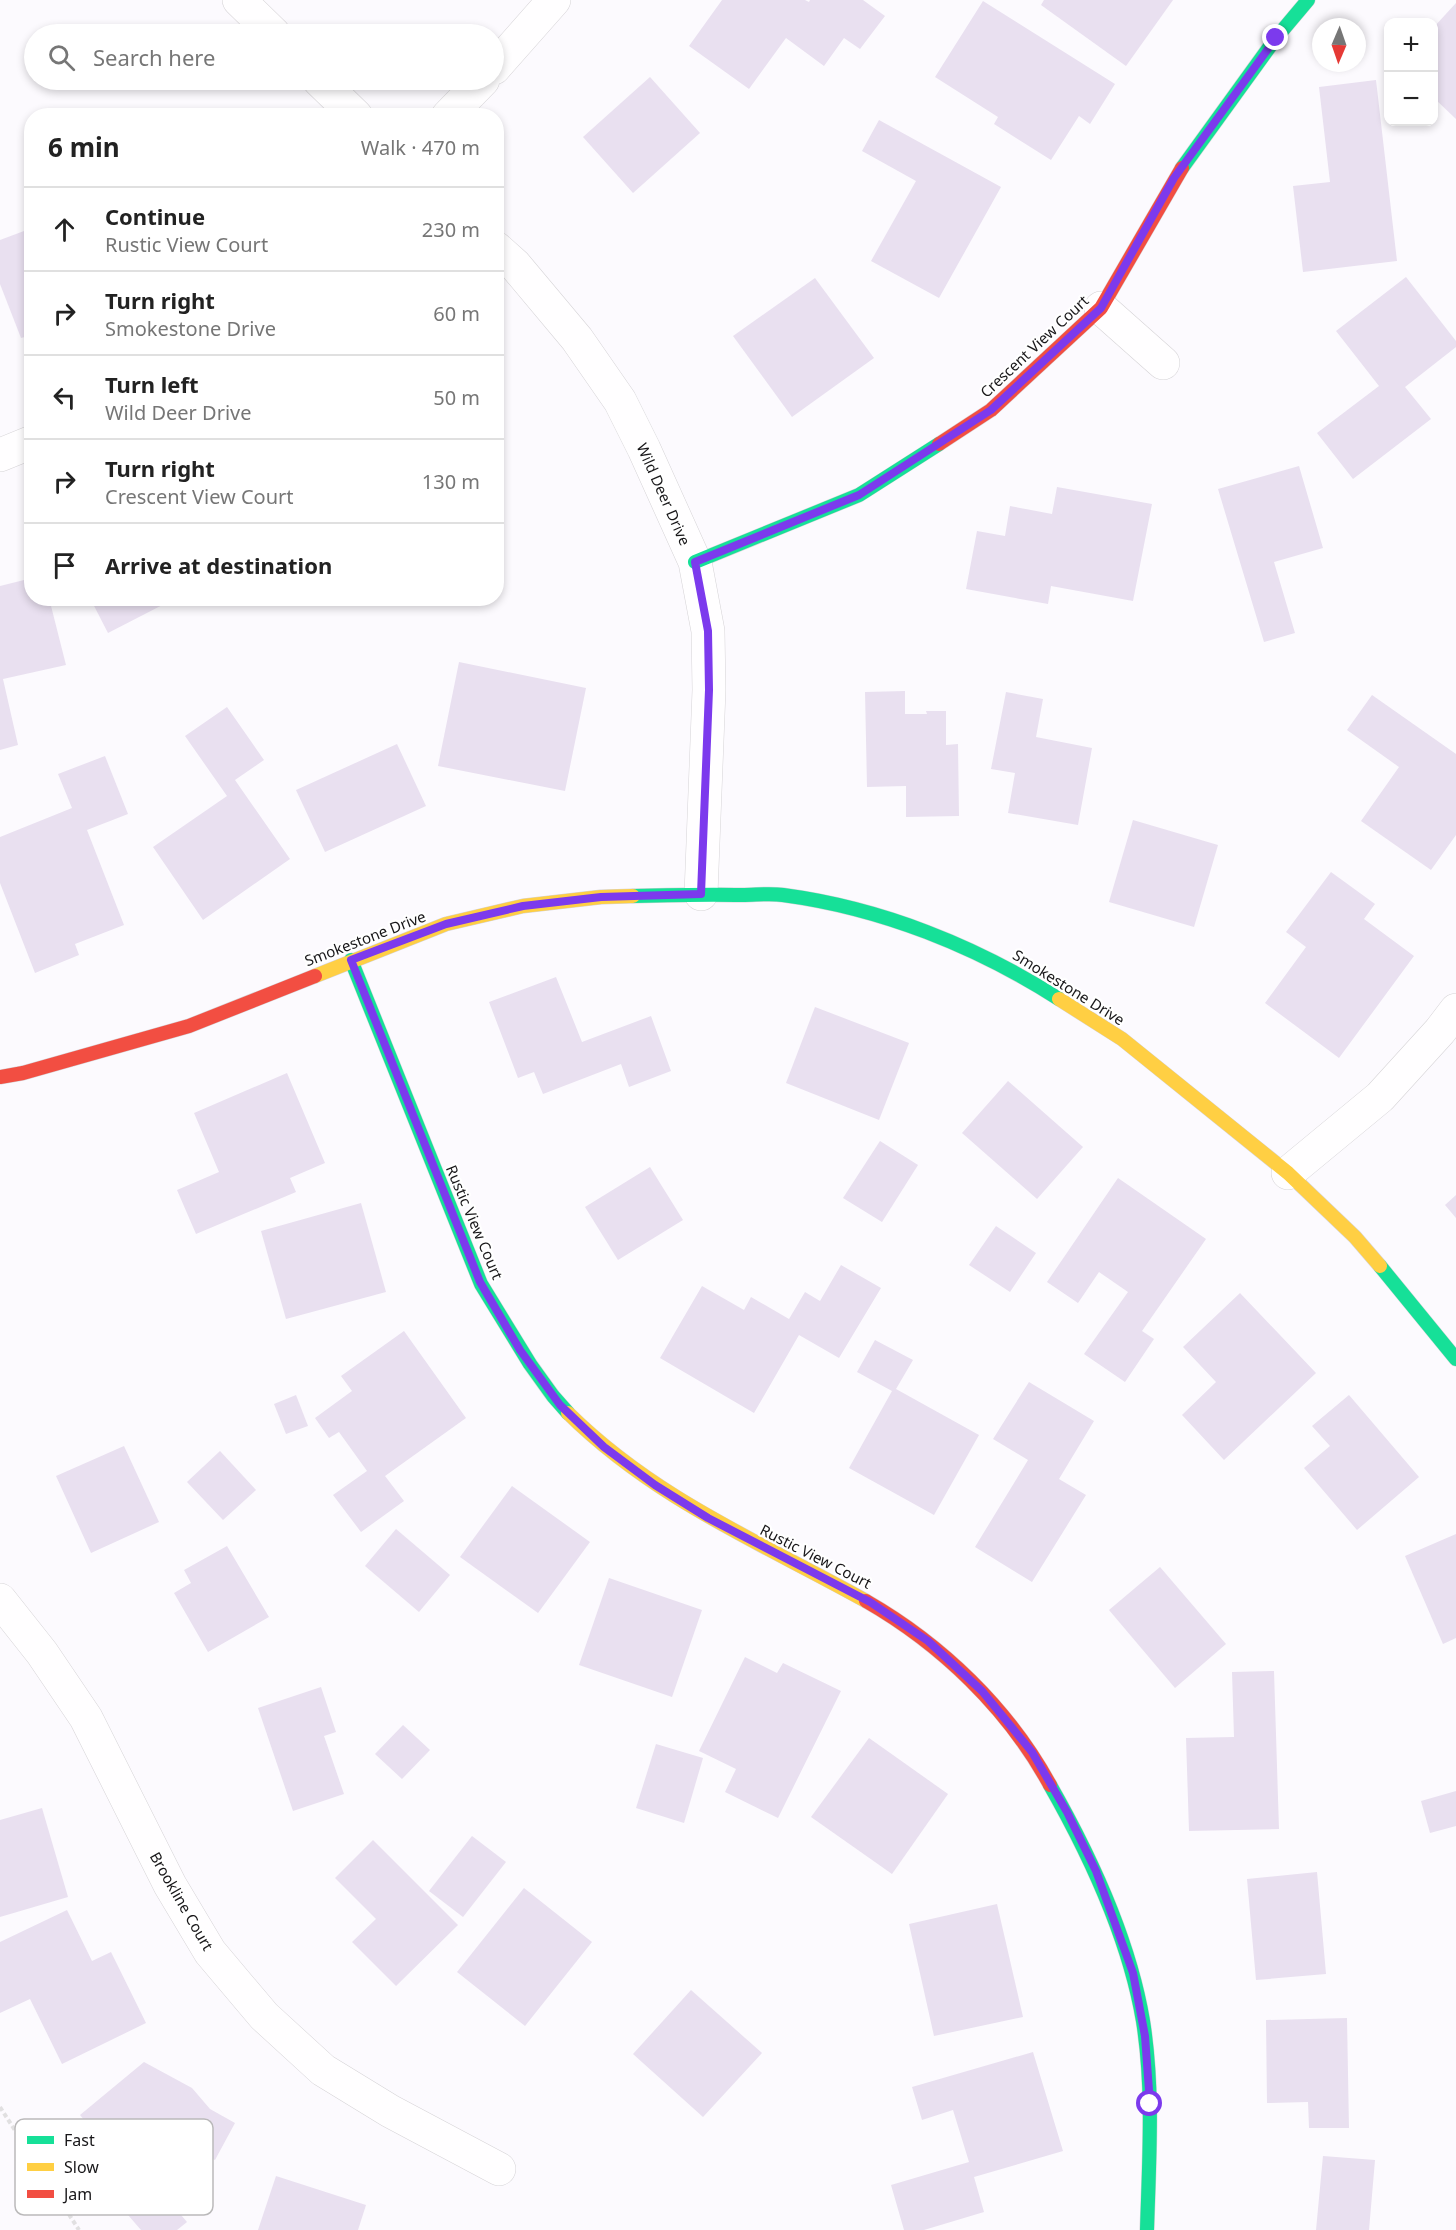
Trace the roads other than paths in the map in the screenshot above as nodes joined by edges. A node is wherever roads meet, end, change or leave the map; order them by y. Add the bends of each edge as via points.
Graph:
1 (239, 0) edge
2 (554, 0) edge
3 (1308, 0) edge
4 (264, 24) edge
5 (504, 57) edge
6 (330, 90) edge
7 (473, 90) edge
8 (348, 108) edge
9 (456, 108) edge
10 (504, 255) edge
11 (1101, 308) junction
12 (1163, 363) dead end
13 (24, 445) edge
14 (0, 455) edge
15 (695, 562) junction
16 (701, 894) junction
17 (351, 960) junction
18 (1456, 1010) edge
19 (0, 1077) edge
20 (1288, 1173) junction
21 (1456, 1359) edge
22 (0, 1600) edge
23 (499, 2169) dead end
24 (1147, 2230) edge

1 - 4 street
2 - 5 street
3 - 11 street, Crescent View Court via 1174,178
6 - 8 street
7 - 9 street
10 - 15 street, Wild Deer Drive via 577,339 620,401
11 - 12 street
11 - 15 street, Crescent View Court via 991,410 859,495
13 - 14 street
15 - 16 street, Wild Deer Drive via 708,631
16 - 17 street, Smokestone Drive via 601,897 523,906 446,924
16 - 20 street, Smokestone Drive via 782,895 864,912 948,939 1022,975 1122,1039
17 - 19 street, Smokestone Drive via 189,1026
17 - 24 street, Rustic View Court via 480,1282 520,1350 560,1405 604,1447 655,1485 708,1518 870,1602 928,1641 982,1691 1032,1752 1096,1871 1133,1973 1145,2036 1150,2104
18 - 20 street via 1380,1097
20 - 21 street, Smokestone Drive via 1355,1237
22 - 23 street, Brookline Court via 86,1718 170,1885 210,1952 264,2016 322,2070

